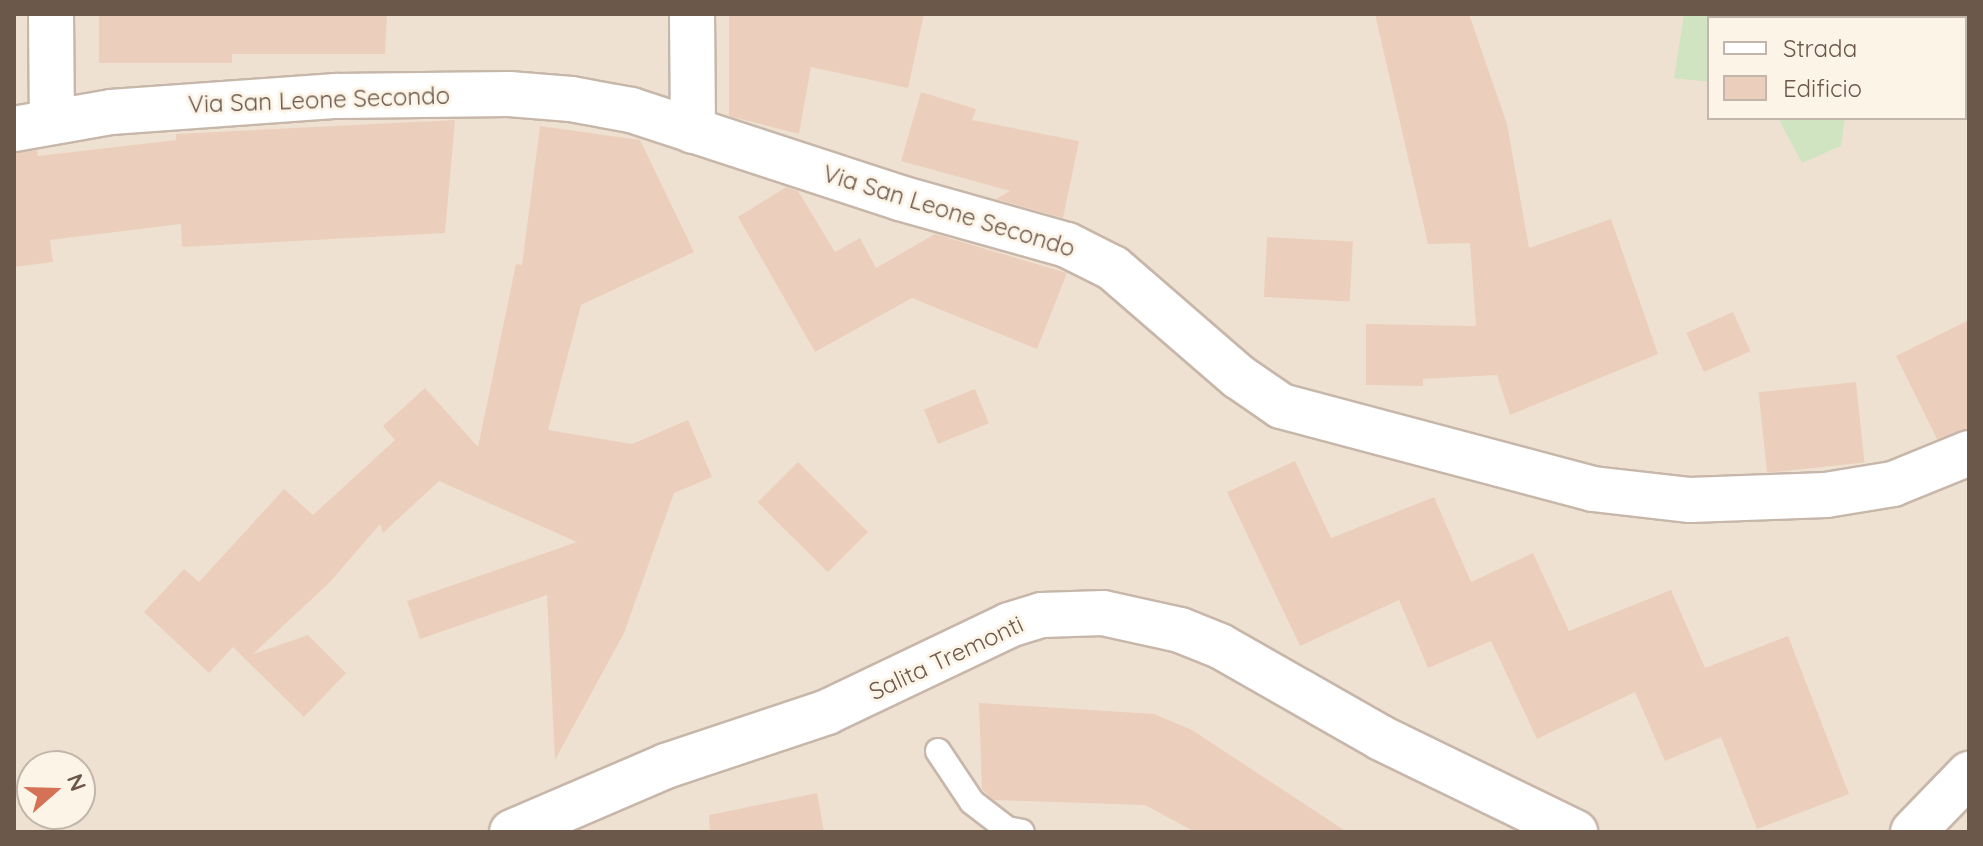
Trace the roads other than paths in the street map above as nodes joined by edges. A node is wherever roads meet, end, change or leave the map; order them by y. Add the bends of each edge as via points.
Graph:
1 (51, 14) edge
2 (692, 14) edge
3 (33, 125) edge
4 (693, 131) junction
5 (1969, 453) edge
6 (938, 751) dead end
7 (1969, 774) edge
8 (528, 830) edge
9 (1022, 832) edge
10 (1575, 832) edge
11 (1913, 832) edge

1 - 3 street
2 - 4 street
3 - 4 street, Via San Leone Secondo via 336,96 509,94 631,110
4 - 5 street, Via San Leone Secondo via 1092,255 1281,406 1593,489 1690,500 1826,495 1893,484
6 - 9 lane via 972,802 1007,829
7 - 11 street
8 - 10 street, Salita Tremonti via 666,766 861,697 1009,625 1042,615 1103,613 1167,626 1220,646 1381,738

